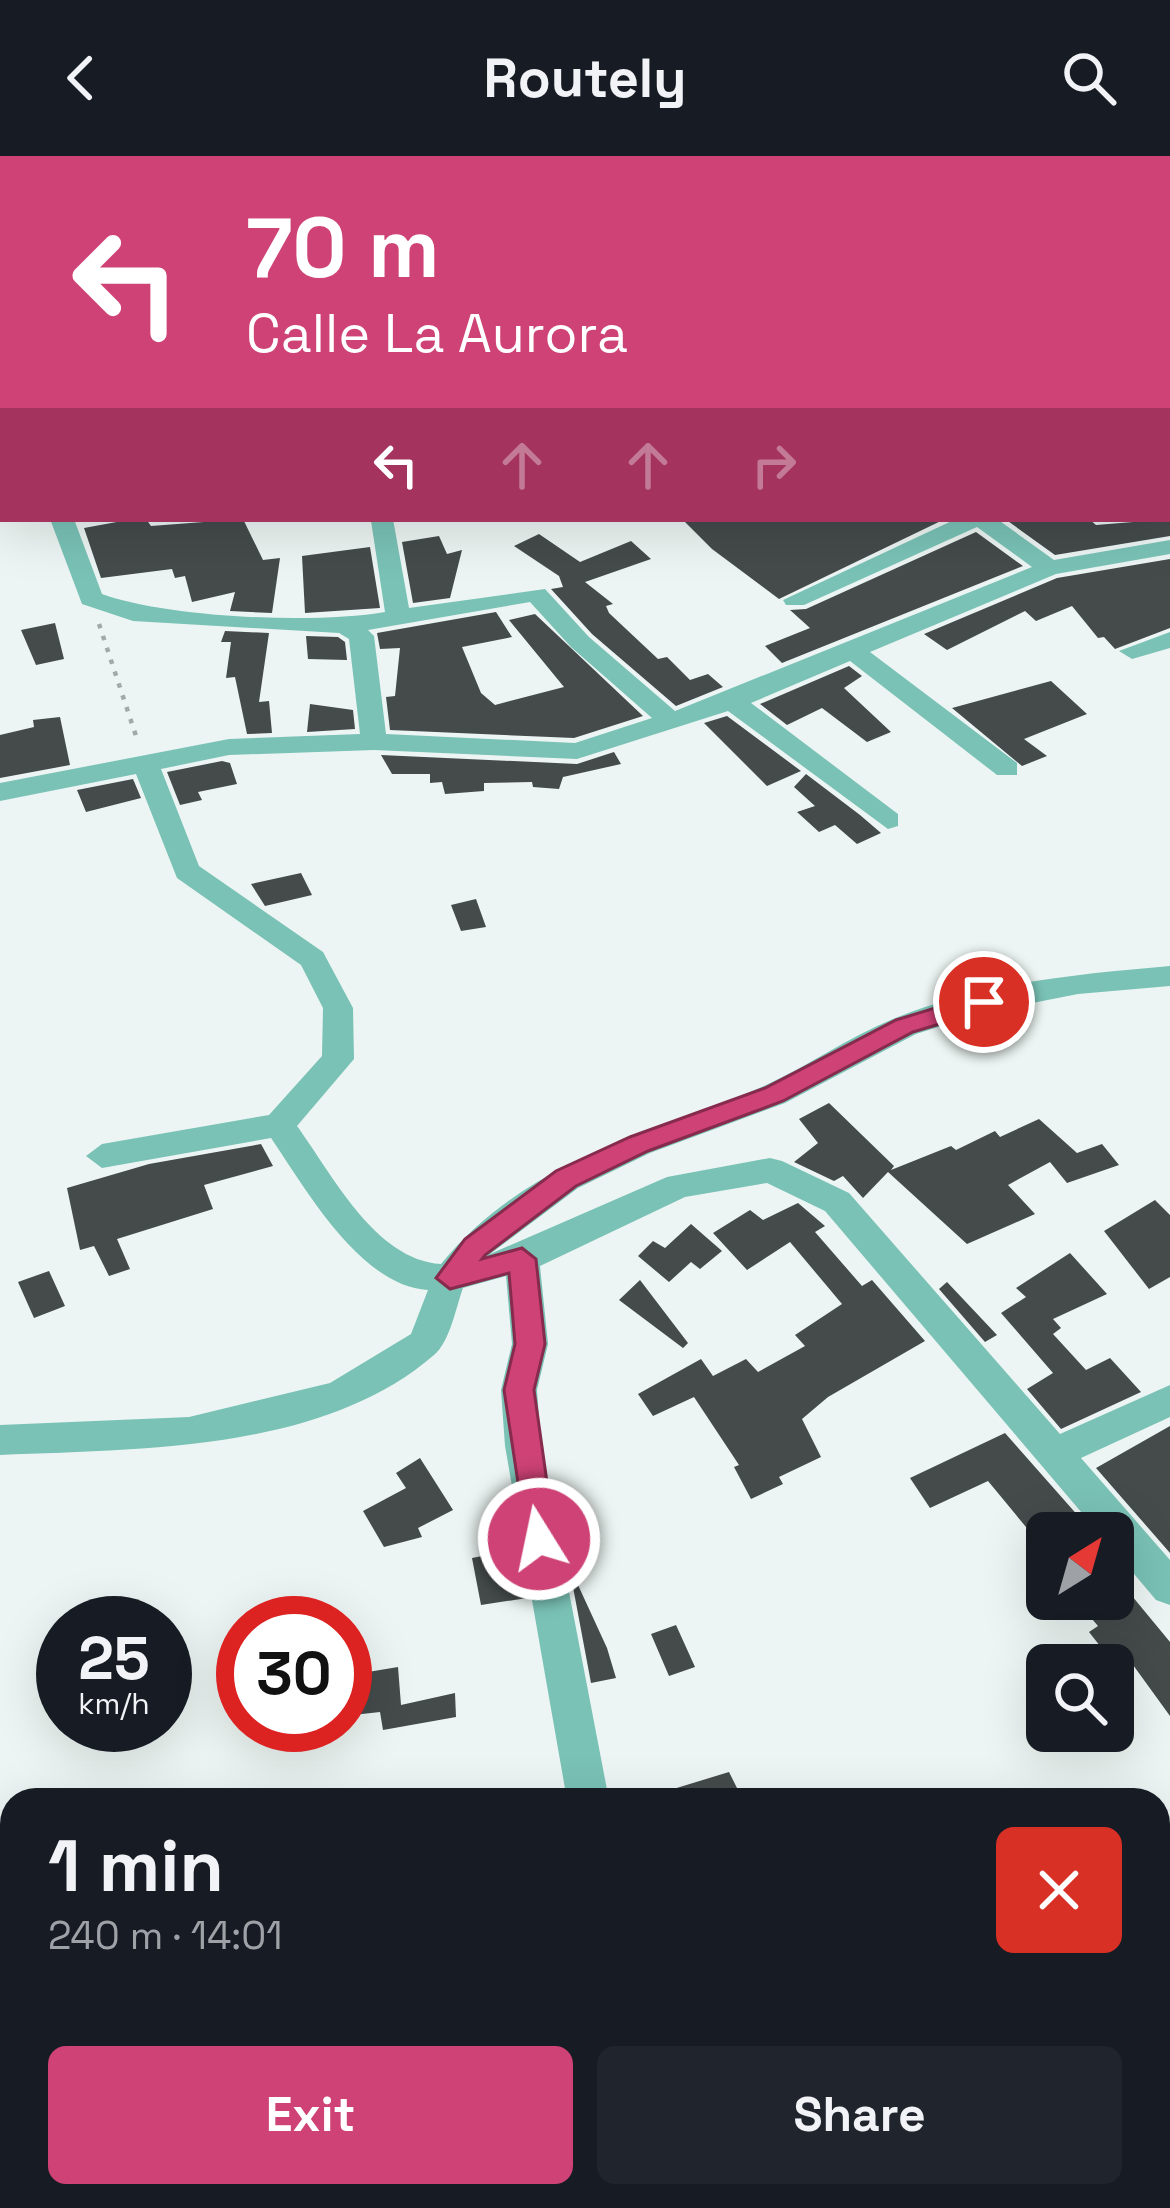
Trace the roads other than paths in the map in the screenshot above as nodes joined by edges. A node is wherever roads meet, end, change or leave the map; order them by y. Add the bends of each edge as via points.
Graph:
1 (63, 522) edge
2 (383, 522) edge
3 (971, 522) edge
4 (982, 522) edge
5 (1170, 547) edge
6 (1050, 568) junction
7 (795, 600) dead end
8 (398, 617) junction
9 (345, 626) junction
10 (1170, 640) edge
11 (1132, 651) dead end
12 (854, 652) junction
13 (732, 701) junction
14 (674, 722) junction
15 (374, 742) junction
16 (145, 762) junction
17 (1007, 769) dead end
18 (0, 792) edge
19 (888, 820) dead end
20 (1170, 976) edge
21 (279, 1125) junction
22 (102, 1156) dead end
23 (522, 1259) junction
24 (450, 1278) junction
25 (1170, 1400) edge
26 (0, 1440) edge
27 (1054, 1453) junction
28 (1170, 1588) edge
29 (586, 1788) edge

1 - 9 street via 91,599 133,614
2 - 8 street
3 - 7 street
4 - 6 street
5 - 6 street
6 - 12 street
8 - 9 street
8 - 14 street via 536,594
9 - 15 street via 361,636
10 - 11 street
12 - 13 street
12 - 17 street
13 - 14 street
13 - 19 street
14 - 15 street via 577,751
15 - 16 street via 229,747
16 - 18 street
16 - 21 street via 187,871 312,959 338,1008 338,1059
20 - 24 street via 1078,984 904,1026 774,1095 566,1179 475,1247
21 - 22 street
21 - 24 street via 355,1232 414,1276
23 - 24 street
23 - 27 street via 679,1186 770,1170 837,1202
23 - 29 street via 530,1344 519,1390 523,1446
24 - 26 street via 425,1342 339,1396 190,1432
25 - 27 street
27 - 28 street

